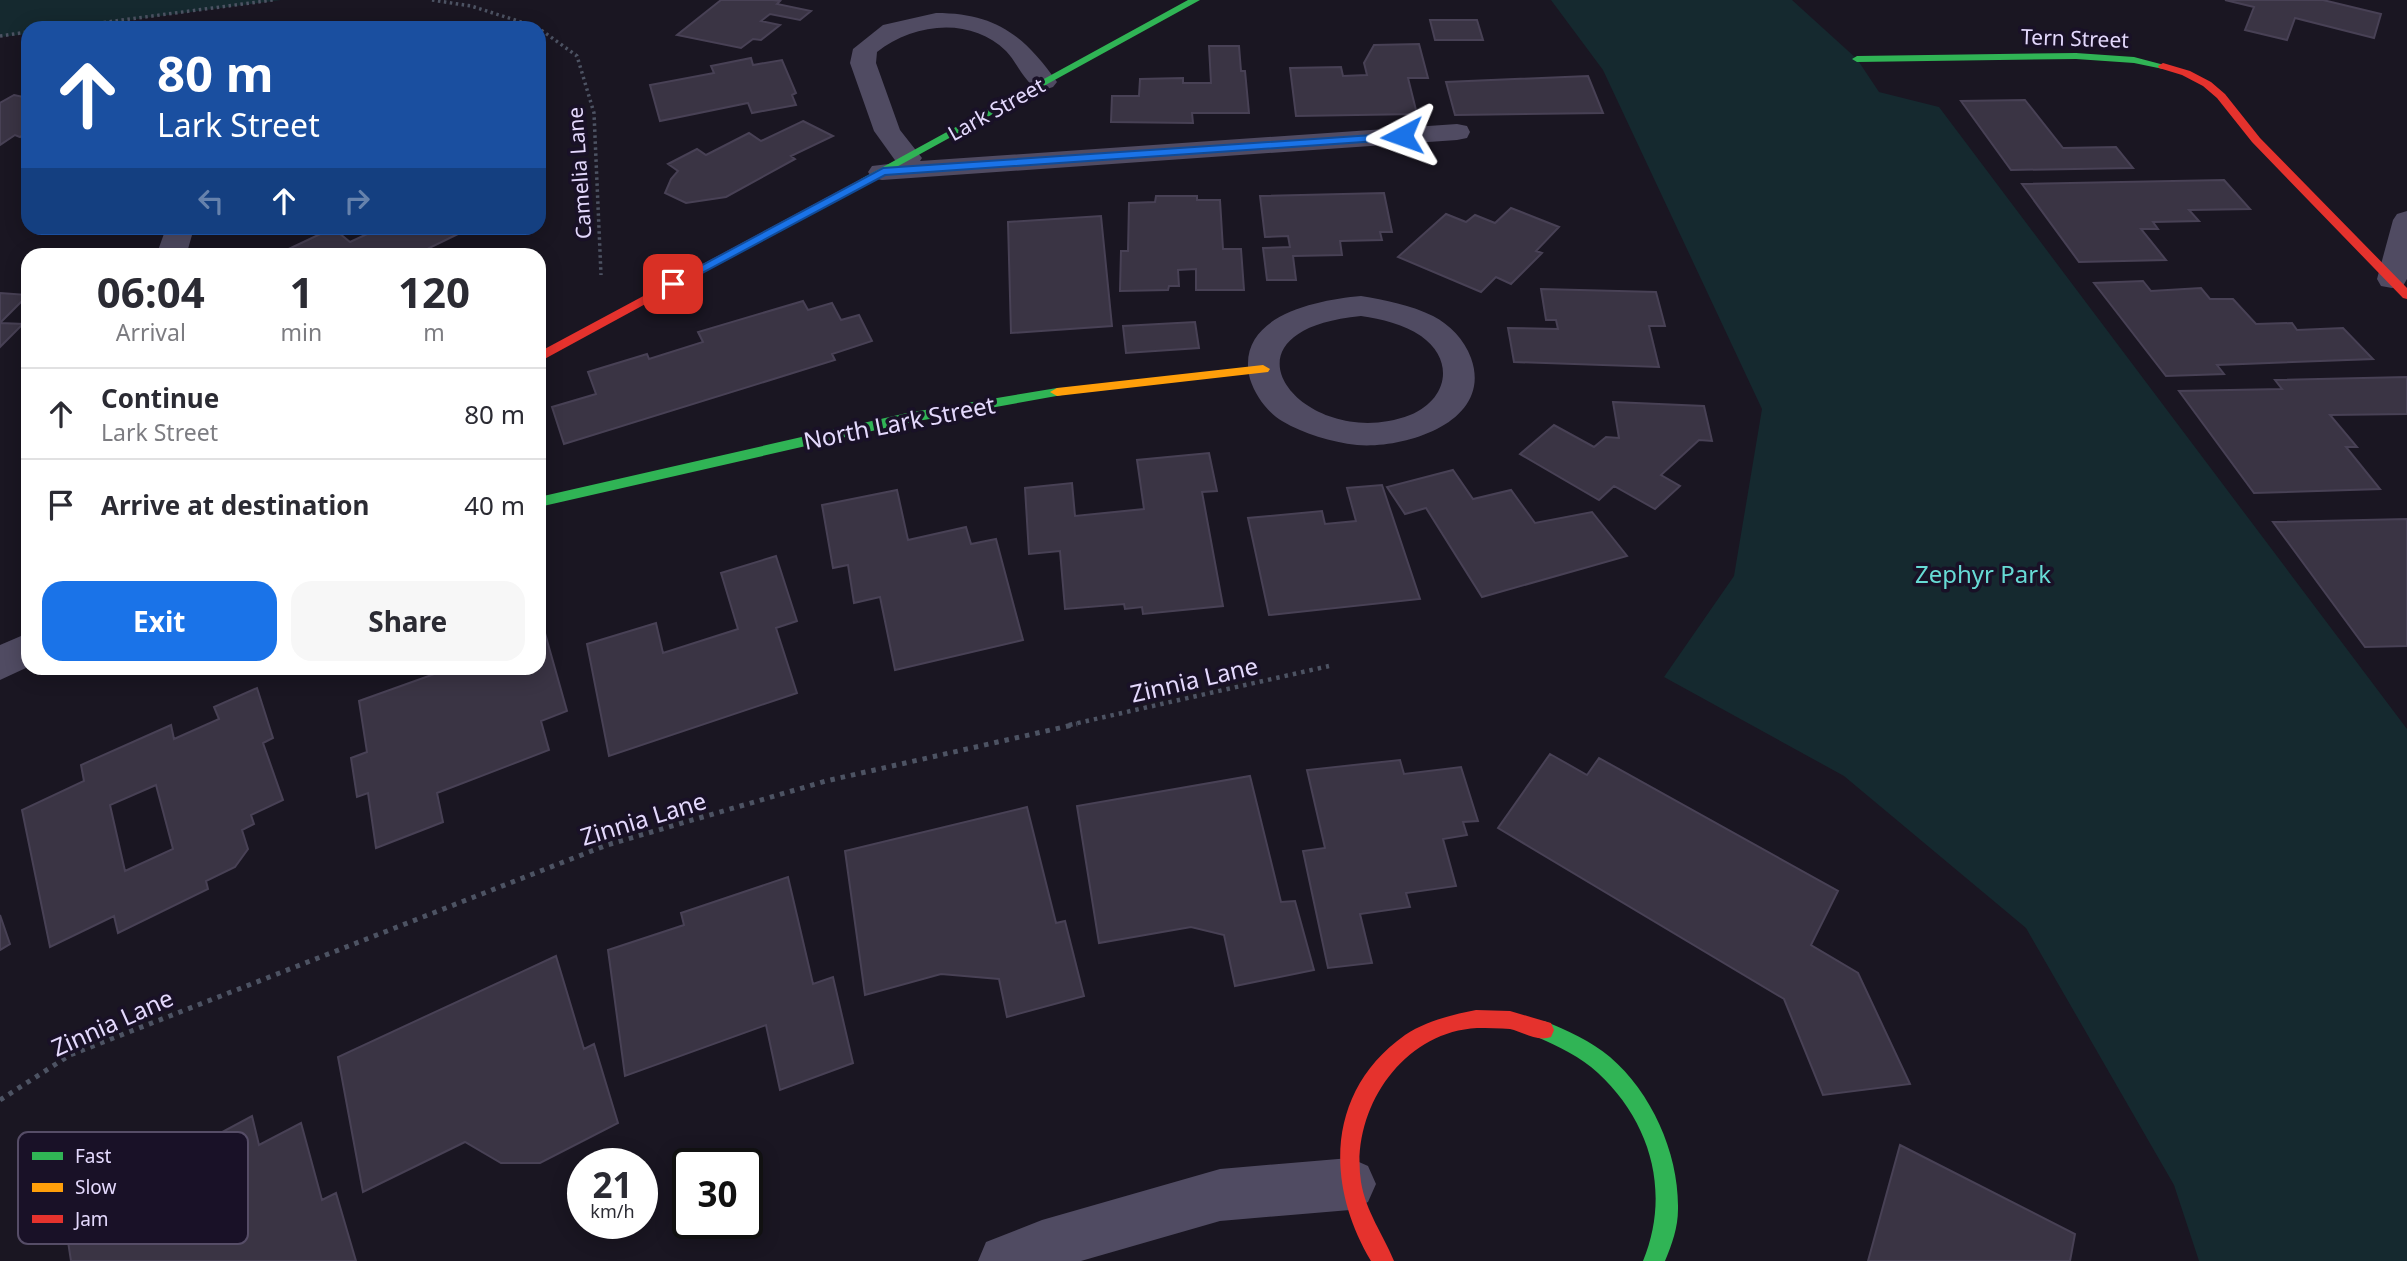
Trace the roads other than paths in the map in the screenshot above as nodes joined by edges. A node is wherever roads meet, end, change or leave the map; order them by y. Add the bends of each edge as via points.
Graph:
1 (1195, 0) edge
2 (1857, 59) dead end
3 (1044, 82) junction
4 (1457, 132) dead end
5 (908, 158) junction
6 (883, 172) junction
7 (2407, 220) edge
8 (2400, 287) edge
9 (546, 354) edge
10 (1263, 369) junction
11 (546, 500) edge
12 (21, 652) edge
13 (0, 664) edge
14 (1350, 1184) junction
15 (1005, 1261) edge
16 (1383, 1261) edge
17 (1654, 1261) edge

1 - 3 street, Lark Street
2 - 8 street, Tern Street via 2133,59 2206,84
3 - 5 street, Lark Street
3 - 5 street via 1011,42 970,22 918,22 890,31 865,48 863,63 887,131
4 - 6 street
5 - 6 street, Lark Street
6 - 9 street, Lark Street
7 - 8 street
10 - 10 street via 1269,389 1286,409 1313,424 1345,433 1379,434 1410,428 1436,416 1454,398 1460,377 1456,356 1442,337 1420,321 1361,306 1303,316 1281,330 1267,348
10 - 11 street, North Lark Street via 1045,393 932,413
12 - 13 street
14 - 15 street via 1220,1195
14 - 16 street via 1366,1235
14 - 17 street via 1350,1134 1365,1089 1392,1053 1429,1029 1472,1017 1519,1021 1564,1036 1606,1066 1638,1105 1660,1153 1668,1205

